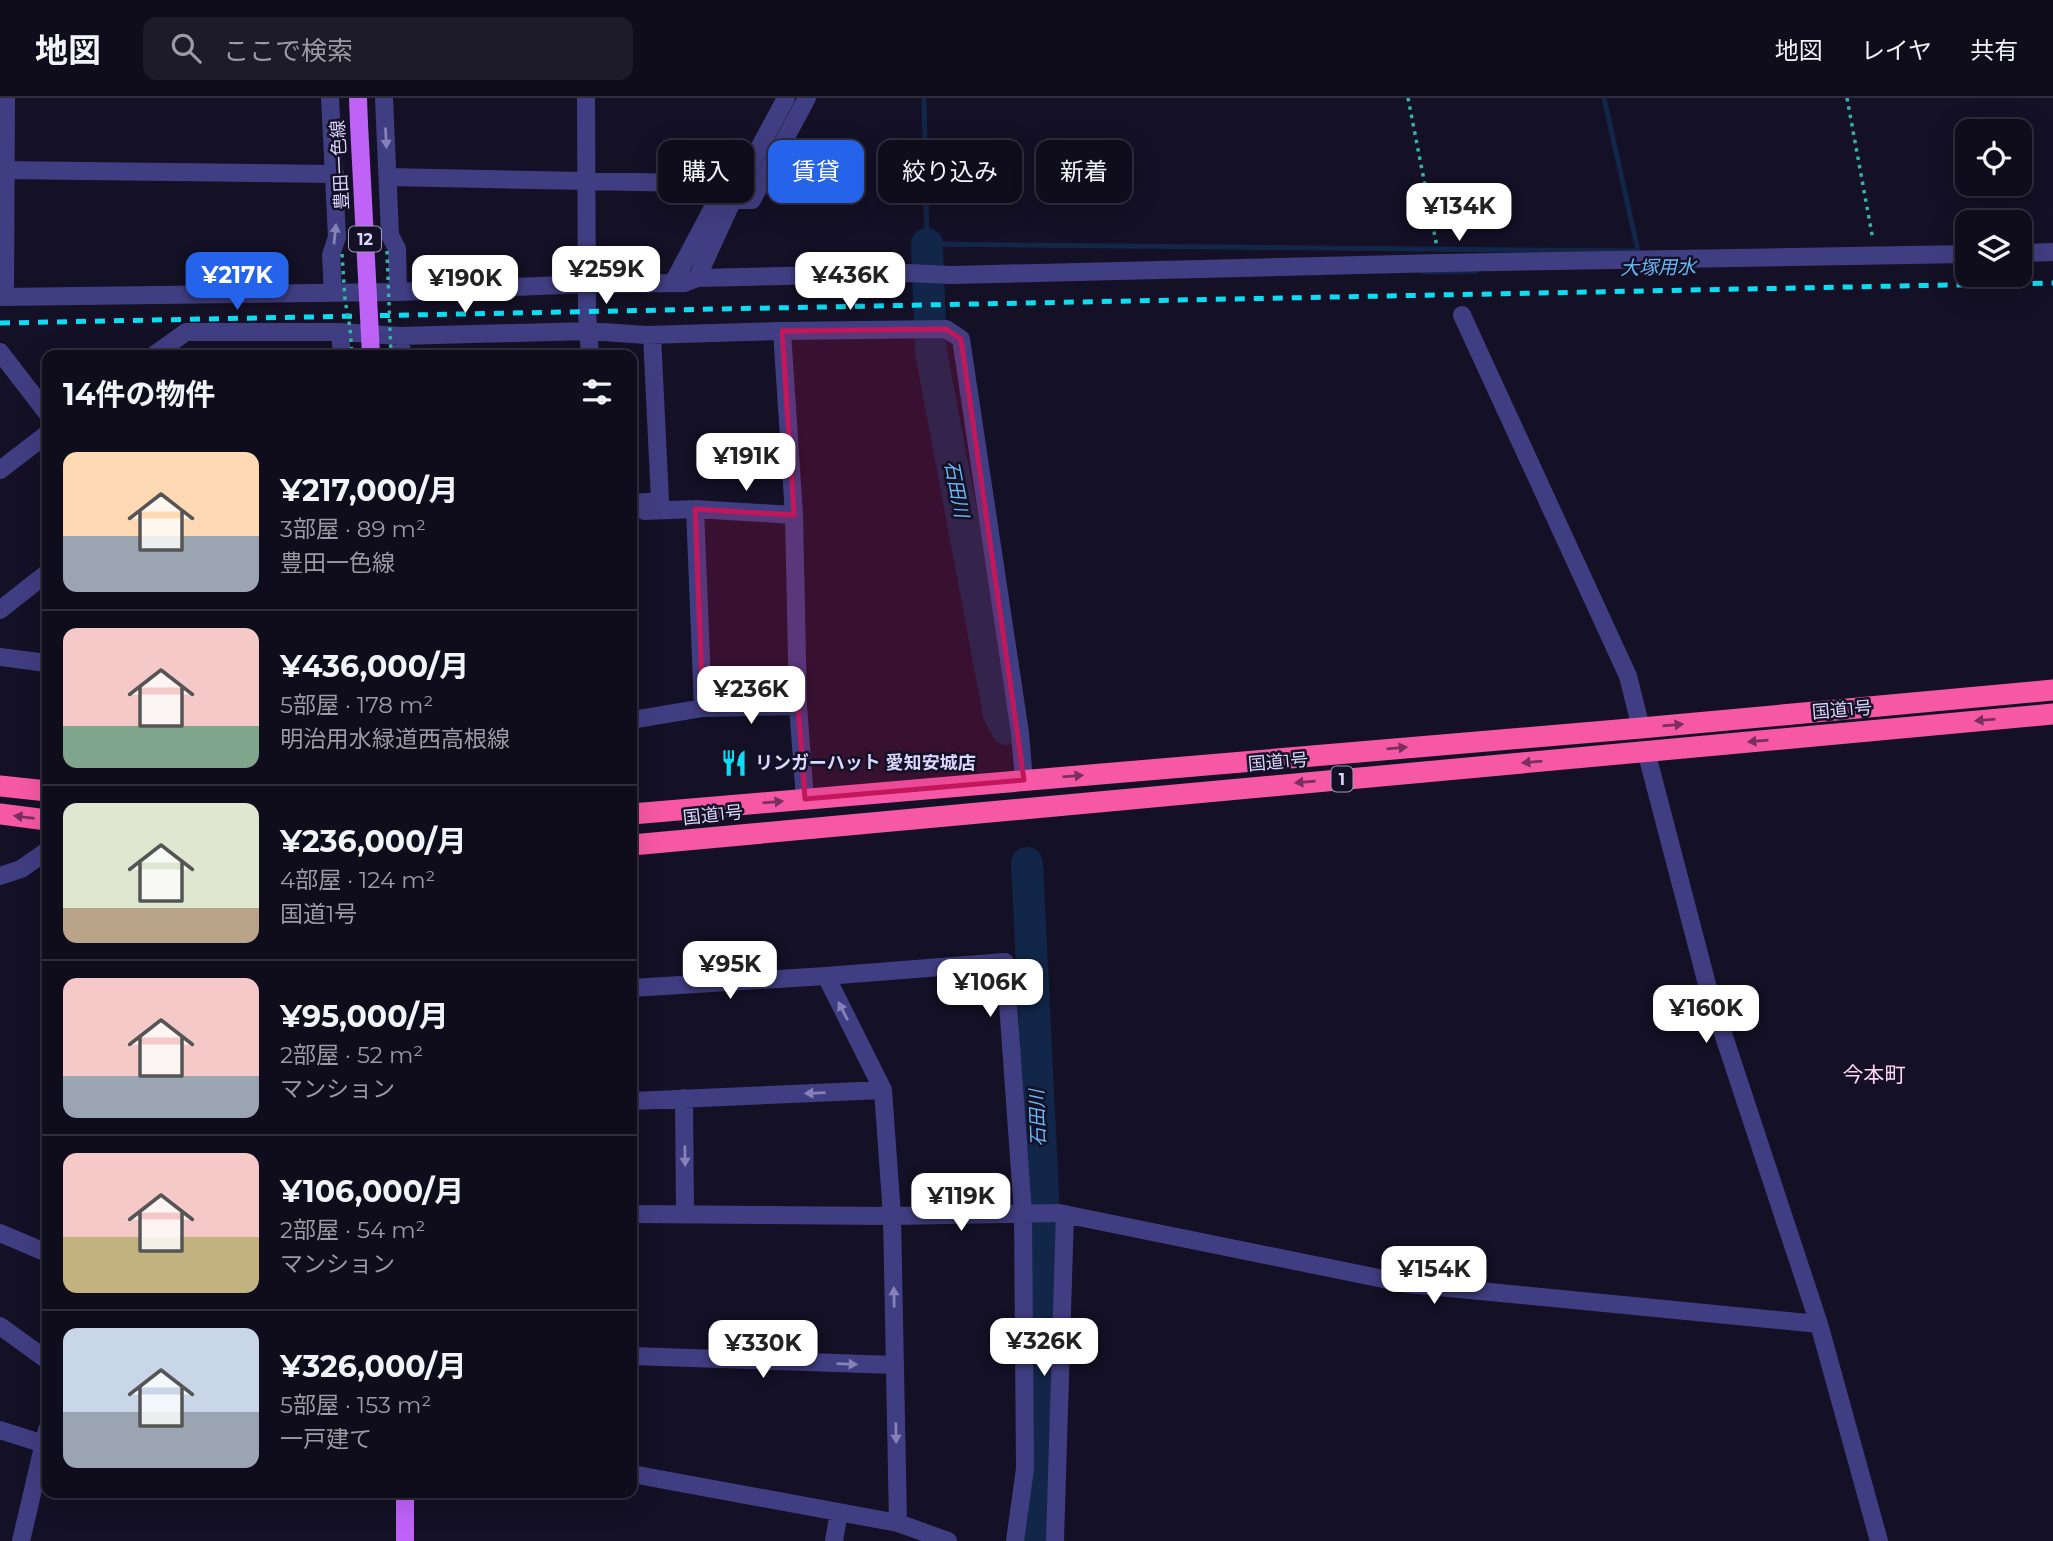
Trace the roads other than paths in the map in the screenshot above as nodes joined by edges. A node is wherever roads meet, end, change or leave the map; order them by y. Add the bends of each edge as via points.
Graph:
1 (5, 98) edge
2 (330, 98) edge
3 (358, 98) edge
4 (384, 98) edge
5 (586, 98) edge
6 (786, 98) edge
7 (807, 98) edge
8 (754, 158) edge
9 (2, 171) edge
10 (335, 174) junction
11 (388, 177) junction
12 (586, 182) junction
13 (658, 187) edge
14 (754, 196) edge
15 (715, 203) edge
16 (731, 203) edge
17 (2053, 252) edge
18 (2032, 253) edge
19 (1955, 254) edge
20 (697, 278) junction
21 (673, 283) junction
22 (587, 284) junction
23 (398, 292) junction
24 (333, 293) junction
25 (3, 297) edge
26 (1462, 315) dead end
27 (589, 331) junction
28 (782, 331) junction
29 (340, 332) junction
30 (652, 335) junction
31 (400, 336) junction
32 (161, 350) edge
33 (342, 350) edge
34 (371, 350) edge
35 (401, 350) edge
36 (590, 350) edge
37 (0, 353) edge
38 (42, 407) edge
39 (42, 437) edge
40 (0, 470) edge
41 (637, 503) edge
42 (695, 509) junction
43 (637, 512) edge
44 (794, 515) junction
45 (42, 577) edge
46 (0, 610) edge
47 (0, 657) edge
48 (42, 662) edge
49 (0, 668) edge
50 (42, 672) edge
51 (2053, 690) edge
52 (798, 706) junction
53 (703, 708) junction
54 (2053, 714) edge
55 (637, 719) edge
56 (1641, 728) junction
57 (1646, 751) junction
58 (1024, 780) junction
59 (0, 786) edge
60 (42, 790) edge
61 (806, 799) junction
62 (0, 814) edge
63 (637, 814) edge
64 (42, 820) edge
65 (637, 845) edge
66 (42, 854) edge
67 (0, 876) edge
68 (826, 976) junction
69 (637, 988) edge
70 (883, 1090) junction
71 (684, 1098) junction
72 (637, 1101) edge
73 (1026, 1213) junction
74 (637, 1214) edge
75 (685, 1214) junction
76 (1062, 1214) junction
77 (892, 1216) junction
78 (0, 1233) edge
79 (42, 1251) edge
80 (1819, 1324) junction
81 (0, 1326) edge
82 (42, 1356) edge
83 (637, 1356) edge
84 (895, 1365) junction
85 (0, 1430) edge
86 (42, 1439) edge
87 (42, 1456) edge
88 (637, 1475) edge
89 (405, 1498) edge
90 (839, 1512) junction
91 (898, 1523) junction
92 (21, 1541) edge
93 (405, 1541) edge
94 (834, 1541) edge
95 (948, 1541) edge
96 (1015, 1541) edge
97 (1055, 1541) edge
98 (1880, 1541) edge

1 - 9 street
2 - 10 street
3 - 34 main road, 豊田一色線 / 12, bridge
4 -> 11 street
5 - 12 street
6 - 8 street
7 - 14 street
9 - 10 street
9 - 25 street
24 -> 10 street
11 - 12 street
11 - 23 street
12 - 13 street
12 - 22 street
15 - 21 street
16 - 20 street
17 - 18 street
19 - 20 street
20 - 21 street
21 - 22 street
22 - 23 street
22 - 27 street
23 - 24 street
24 - 25 street
26 - 56 street via 1628,676
27 - 30 street
27 - 31 street
27 - 36 street
28 - 30 street
28 - 44 street
28 - 58 street via 946,329 961,339
29 - 31 street
29 - 32 street via 186,332
29 - 33 street
30 - 41 street via 660,501
31 - 35 street
37 - 38 street
39 - 40 street
42 - 43 street
42 - 44 street
42 - 53 street
44 - 52 street
45 - 46 street
47 - 48 street
49 - 50 street
56 -> 51 highway, 国道1号 / 1
52 - 53 street
52 - 61 street
53 - 55 street
54 -> 57 highway, 国道1号 / 1
58 -> 56 highway, 国道1号 / 1
57 -> 65 highway, 国道1号 / 1
57 - 80 street via 1708,988
58 - 61 highway, 国道1号 / 1
59 - 60 highway
63 -> 61 highway, 国道1号 / 1
64 -> 62 highway
66 - 67 street
68 - 69 street
70 -> 68 street
68 - 73 street via 1005,962
70 -> 71 street
70 - 77 street
71 - 72 street
71 -> 75 street
73 - 76 street
73 - 77 street
73 - 96 street via 1025,1469
74 - 75 street
75 - 77 street
76 - 80 street via 1408,1284
76 - 97 street
84 -> 77 street
78 - 79 street
80 - 98 street
81 - 82 street
83 -> 84 street
84 -> 91 street
85 - 86 street
87 - 92 street
88 - 90 street
89 - 93 main road
90 - 91 street
90 - 94 street
91 - 95 street

